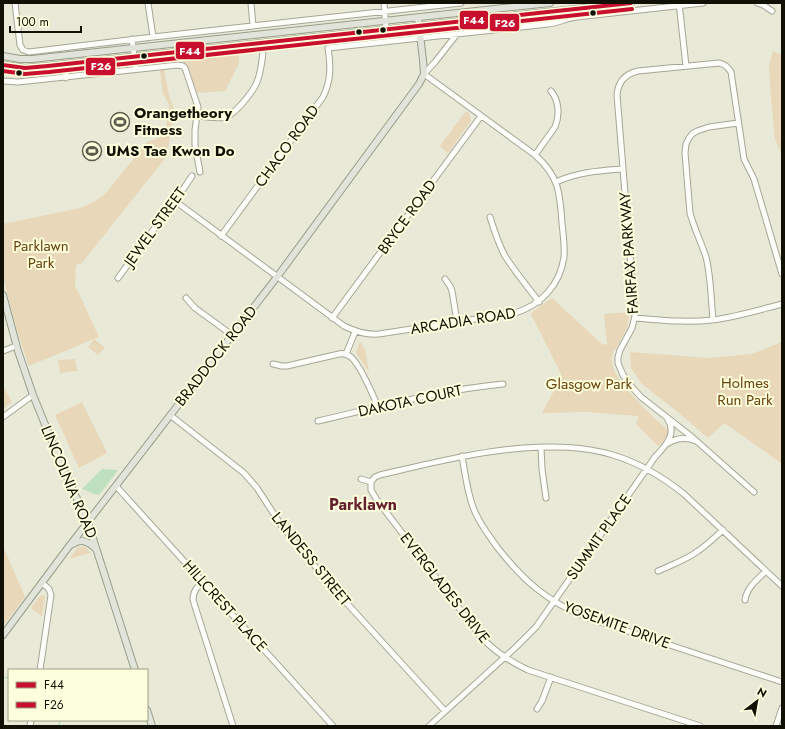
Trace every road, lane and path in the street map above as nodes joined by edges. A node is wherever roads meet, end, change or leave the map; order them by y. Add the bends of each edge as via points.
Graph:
1 (15, 3) edge
2 (148, 3) edge
3 (251, 3) edge
4 (384, 3) edge
5 (461, 3) edge
6 (550, 3) edge
7 (631, 3) edge
8 (703, 3) edge
9 (756, 3) edge
10 (679, 4) edge
11 (595, 5) edge
12 (772, 11) dead end
13 (385, 12) junction
14 (418, 18) junction
15 (386, 21) junction
16 (253, 26) junction
17 (419, 26) junction
18 (386, 29) junction
19 (457, 34) junction
20 (153, 37) junction
21 (420, 38) junction
22 (132, 39) junction
23 (134, 48) junction
24 (263, 52) dead end
25 (3, 56) edge
26 (135, 57) junction
27 (64, 64) junction
28 (3, 65) edge
29 (686, 66) junction
30 (136, 69) junction
31 (424, 74) junction
32 (66, 78) junction
33 (3, 81) edge
34 (551, 91) dead end
35 (198, 116) junction
36 (481, 116) junction
37 (738, 123) junction
38 (535, 155) junction
39 (623, 169) junction
40 (200, 172) dead end
41 (192, 176) dead end
42 (556, 182) junction
43 (175, 201) junction
44 (490, 217) dead end
45 (221, 236) junction
46 (782, 274) edge
47 (277, 276) junction
48 (118, 278) dead end
49 (445, 279) dead end
50 (3, 295) edge
51 (186, 298) dead end
52 (539, 302) junction
53 (782, 304) edge
54 (332, 318) junction
55 (635, 318) junction
56 (713, 320) junction
57 (457, 322) junction
58 (355, 332) junction
59 (232, 335) junction
60 (16, 346) junction
61 (3, 351) edge
62 (346, 354) junction
63 (273, 364) dead end
64 (503, 384) dead end
65 (33, 395) junction
66 (378, 407) junction
67 (170, 415) junction
68 (665, 415) junction
69 (3, 417) edge
70 (318, 421) dead end
71 (701, 444) junction
72 (665, 446) junction
73 (541, 447) junction
74 (462, 456) junction
75 (647, 468) junction
76 (361, 480) dead end
77 (371, 482) junction
78 (116, 486) junction
79 (754, 492) dead end
80 (546, 498) dead end
81 (88, 523) junction
82 (723, 530) junction
83 (67, 549) junction
84 (97, 550) junction
85 (766, 570) junction
86 (658, 571) dead end
87 (203, 582) junction
88 (42, 583) junction
89 (782, 586) edge
90 (745, 600) dead end
91 (554, 602) junction
92 (3, 635) edge
93 (504, 658) junction
94 (40, 669) edge
95 (135, 669) edge
96 (551, 677) junction
97 (782, 682) edge
98 (782, 708) edge
99 (536, 709) dead end
100 (444, 712) junction
101 (148, 713) edge
102 (152, 726) edge
103 (233, 726) edge
104 (333, 726) edge
105 (428, 726) edge
106 (700, 726) edge
107 (776, 726) edge

1 - 22 street via 20,44 23,50 29,52
2 - 20 street
3 - 16 street
4 - 13 street
5 - 13 street
6 - 14 main road
7 - 11 main road
8 - 10 street
9 - 12 street
10 - 19 street via 577,16 548,24
10 - 29 street
11 - 17 main road
13 - 15 street
13 - 16 street
14 - 15 main road
14 - 17 main road
15 - 18 street
15 - 23 main road
16 - 20 street
17 - 18 main road
17 - 21 main road
18 - 26 main road
19 - 21 street
19 - 31 street, BRADDOCK ROAD
20 - 22 street
21 - 31 main road
21 - 45 street, CHACO ROAD via 328,48 330,73 323,97
22 - 23 street
23 - 25 main road via 32,59
23 - 26 street
24 - 35 street via 257,84 240,107 225,117
26 - 27 main road
26 - 30 street
27 - 28 main road via 25,68
27 - 32 street
29 - 37 street, FAIRFAX PARKWAY via 719,63 729,69
29 - 39 street, FAIRFAX PARKWAY via 633,72 620,82 617,95
30 - 32 street
30 - 35 street via 183,66 198,107
31 - 36 street, ARCADIA ROAD
31 - 47 main road, BRADDOCK ROAD
32 - 33 street
34 - 38 street via 557,102 557,122
35 - 40 street via 195,145
36 - 38 street, ARCADIA ROAD
36 - 54 street, BRYCE ROAD
37 - 46 street, FAIRFAX PARKWAY via 744,159 754,179
37 - 56 street via 709,126 697,131 689,138 685,149 690,212 706,260
38 - 42 street, ARCADIA ROAD via 548,168
39 - 42 street via 584,173
39 - 55 street, FAIRFAX PARKWAY
41 - 43 street, JEWEL STREET
42 - 52 street, ARCADIA ROAD via 561,208 564,257 556,282
43 - 45 street, ARCADIA ROAD
43 - 48 street, JEWEL STREET
44 - 52 street via 505,256
45 - 47 street, ARCADIA ROAD
47 - 54 street, ARCADIA ROAD
47 - 59 main road, BRADDOCK ROAD
49 - 57 street via 452,291
50 - 60 main road, LINCOLNIA ROAD
51 - 59 street via 195,308
52 - 57 street, ARCADIA ROAD via 515,313
53 - 56 street
54 - 58 street, ARCADIA ROAD
55 - 56 street via 673,321
55 - 68 street, FAIRFAX PARKWAY via 619,352 620,370 641,397
57 - 58 street, ARCADIA ROAD via 371,335
58 - 62 street
59 - 67 main road, BRADDOCK ROAD
60 - 61 street
60 - 65 main road, LINCOLNIA ROAD
62 - 63 street via 287,366
62 - 66 street via 356,364
64 - 66 street, DAKOTA COURT via 456,390
65 - 69 street
65 - 81 main road, LINCOLNIA ROAD
66 - 70 street, DAKOTA COURT
67 - 78 main road, BRADDOCK ROAD
67 - 100 street, LANDESS STREET via 251,480 281,525 328,582
68 - 71 street, FAIRFAX PARKWAY
68 - 72 street, SUMMIT PLACE via 670,422 671,432
71 - 72 street, SUMMIT PLACE via 680,439
71 - 79 street, FAIRFAX PARKWAY
72 - 75 street, SUMMIT PLACE
73 - 74 street
73 - 75 street via 581,448 613,455
73 - 80 street
74 - 77 street via 380,475
74 - 91 street, YOSEMITE DRIVE via 469,495 482,526 520,574
75 - 82 street via 678,489
75 - 91 street, SUMMIT PLACE
76 - 77 street
77 - 93 street, EVERGLADES DRIVE via 371,490 377,500 481,637
78 - 81 main road, BRADDOCK ROAD
78 - 87 street, HILLCREST PLACE
81 - 83 main road, BRADDOCK ROAD
81 - 84 main road, LINCOLNIA ROAD
82 - 85 street
82 - 86 street via 705,547
83 - 84 main road via 80,540
83 - 88 main road, BRADDOCK ROAD
84 - 95 main road, LINCOLNIA ROAD
85 - 89 street
85 - 90 street via 747,592
87 - 103 street via 194,591 193,600
87 - 104 street, HILLCREST PLACE
88 - 92 main road, BRADDOCK ROAD
88 - 94 street via 51,595
91 - 93 street, SUMMIT PLACE via 528,636
91 - 97 street, YOSEMITE DRIVE via 588,618
93 - 96 street, EVERGLADES DRIVE via 528,670
93 - 100 street, SUMMIT PLACE
96 - 99 street via 542,701
96 - 106 street, EVERGLADES DRIVE
98 - 107 street
100 - 105 street, SUMMIT PLACE
101 - 102 main road

